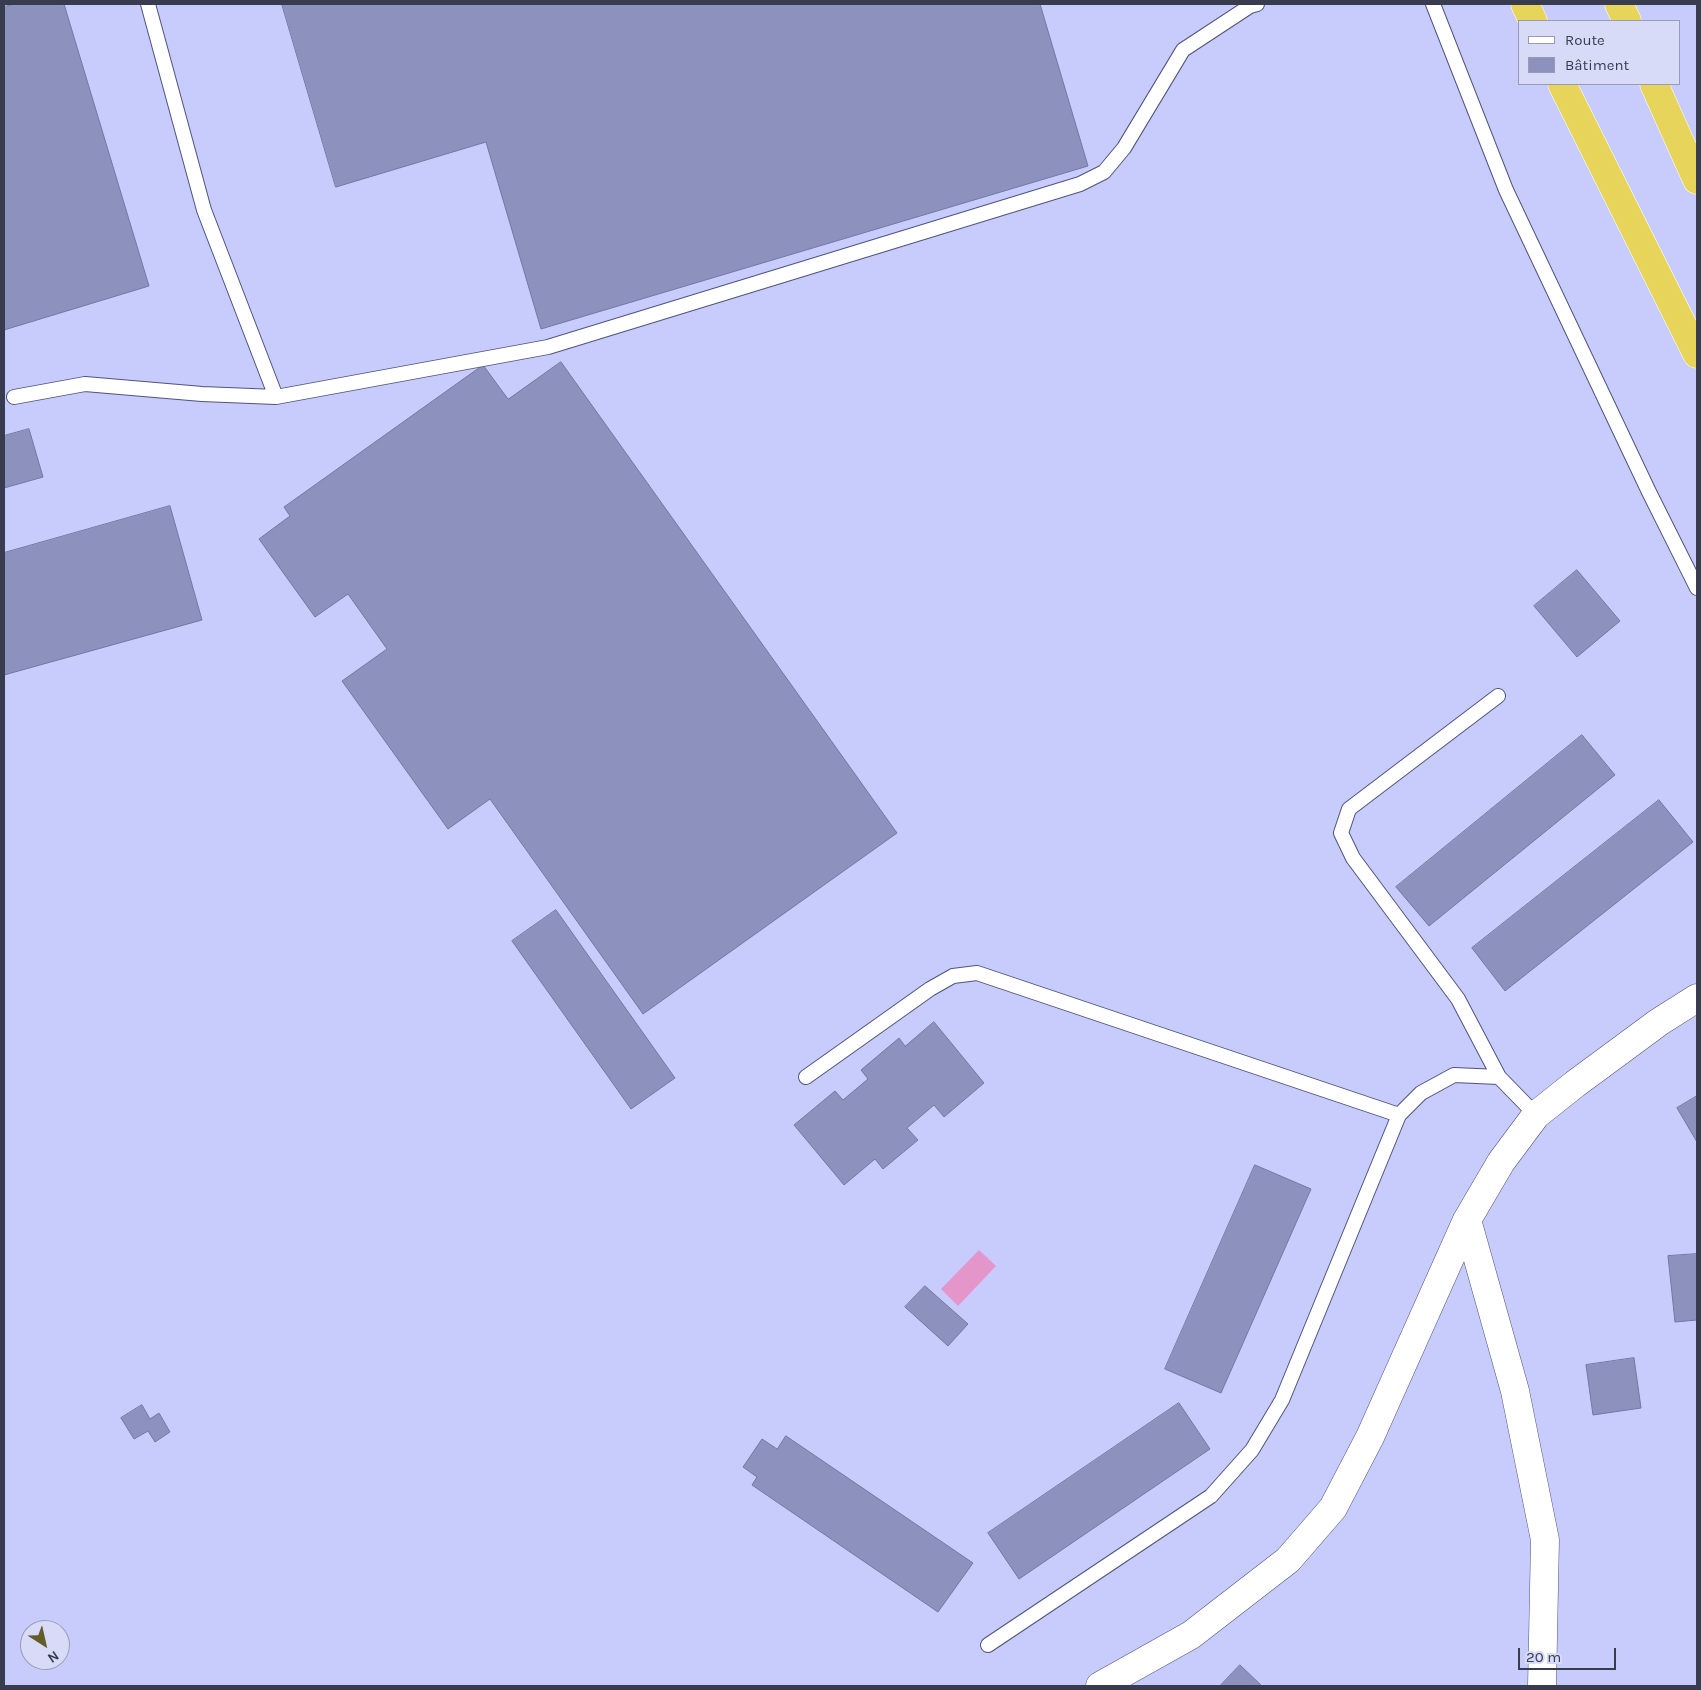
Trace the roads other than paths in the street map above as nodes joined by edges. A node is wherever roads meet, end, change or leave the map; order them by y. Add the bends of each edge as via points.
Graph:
1 (148, 4) edge
2 (1257, 4) edge
3 (1433, 4) edge
4 (1525, 4) edge
5 (1619, 4) edge
6 (1533, 20) edge
7 (1627, 20) edge
8 (1562, 85) edge
9 (1654, 85) edge
10 (1697, 180) edge
11 (1697, 354) edge
12 (14, 397) dead end
13 (276, 397) junction
14 (1697, 588) edge
15 (1498, 696) dead end
16 (1697, 998) edge
17 (806, 1077) dead end
18 (1499, 1078) junction
19 (1399, 1115) junction
20 (1536, 1116) junction
21 (1467, 1220) junction
22 (988, 1645) dead end
23 (1100, 1686) edge
24 (1542, 1686) edge

1 - 13 lane via 204,210
2 - 13 lane via 1183,50 1124,148 1104,172 1080,184 548,347
3 - 14 lane via 1506,190
4 - 6 highway
5 - 7 highway
8 - 11 highway
9 - 10 highway
12 - 13 lane via 85,384
15 - 18 lane via 1349,809 1341,833 1353,858 1458,999
16 - 20 street via 1575,1084
17 - 19 lane via 930,989 952,976 977,973
18 - 19 lane via 1454,1075 1421,1093
18 - 20 lane
19 - 22 lane via 1282,1400 1252,1450 1211,1496
20 - 21 street via 1501,1162
21 - 23 street via 1370,1438 1333,1508 1288,1560 1190,1635
21 - 24 street via 1515,1391 1545,1540

